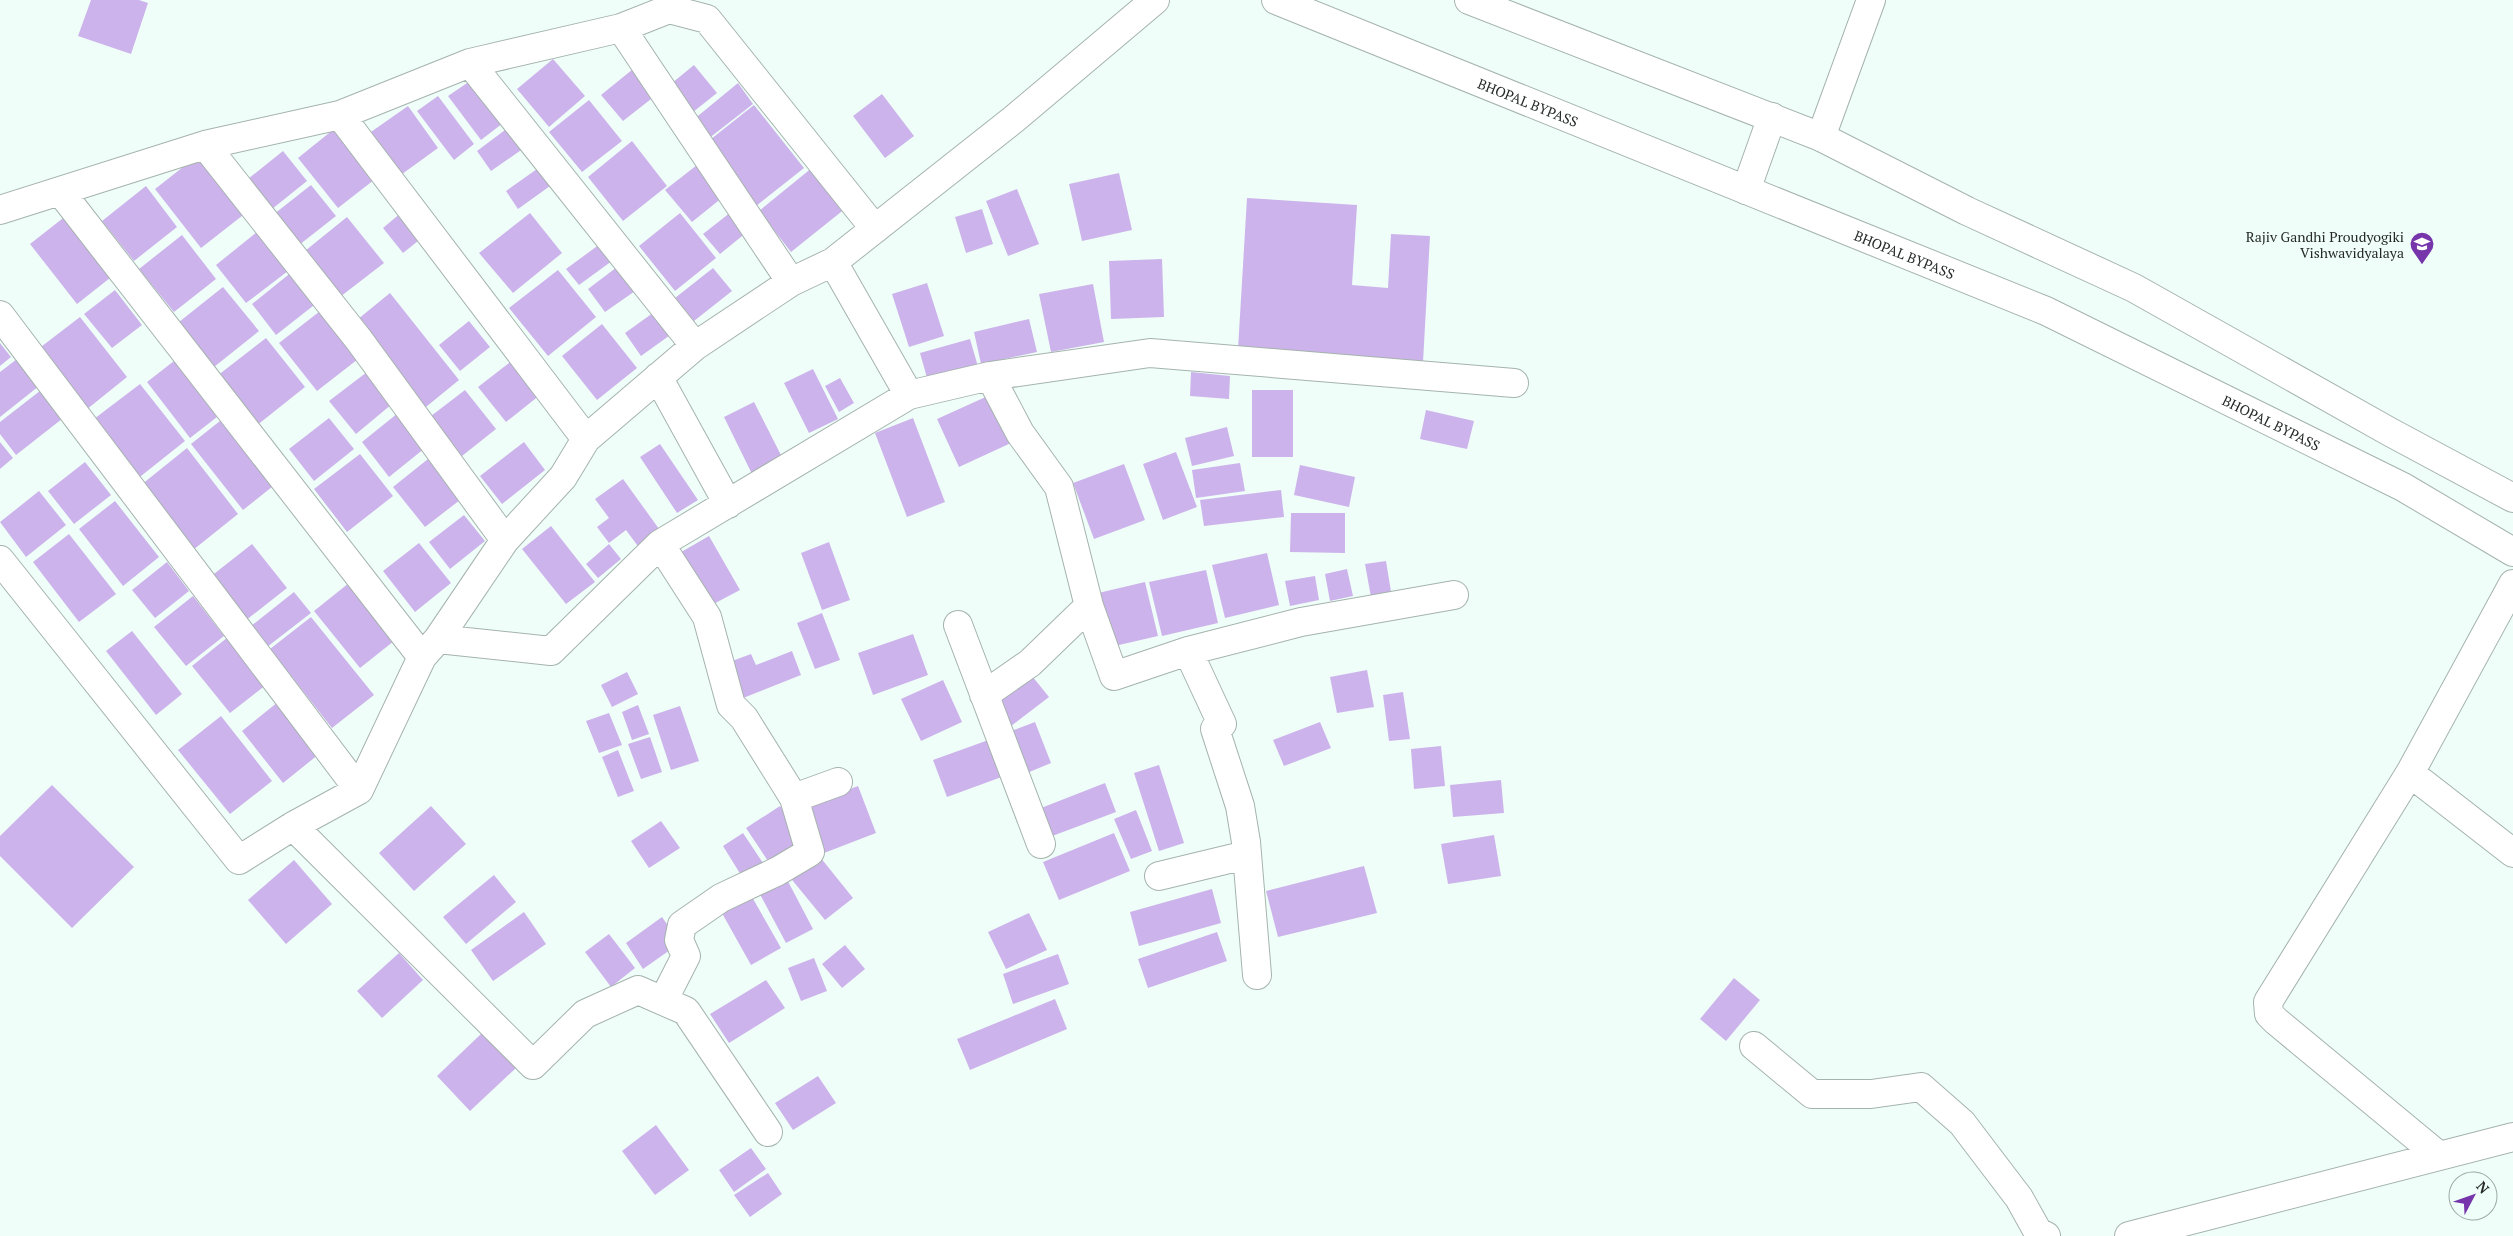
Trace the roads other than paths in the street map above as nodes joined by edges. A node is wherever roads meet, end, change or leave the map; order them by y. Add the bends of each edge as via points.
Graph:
1 (1155, 0) edge
2 (1276, 0) edge
3 (1469, 0) edge
4 (1871, 0) edge
5 (621, 28) junction
6 (470, 63) junction
7 (340, 115) junction
8 (1772, 117) junction
9 (1821, 138) junction
10 (205, 146) junction
11 (1746, 190) junction
12 (60, 191) junction
13 (0, 210) edge
14 (875, 229) junction
15 (833, 262) junction
16 (791, 282) junction
17 (0, 315) edge
18 (695, 346) junction
19 (658, 376) junction
20 (990, 376) junction
21 (1514, 383) dead end
22 (909, 395) junction
23 (586, 439) junction
24 (2513, 498) edge
25 (728, 504) junction
26 (505, 540) junction
27 (660, 544) junction
28 (2513, 552) edge
29 (0, 560) edge
30 (2513, 584) edge
31 (1454, 595) dead end
32 (1088, 606) junction
33 (958, 625) dead end
34 (430, 648) junction
35 (1188, 651) junction
36 (984, 695) junction
37 (2410, 773) junction
38 (838, 782) dead end
39 (359, 790) junction
40 (794, 798) junction
41 (294, 826) junction
42 (1041, 844) dead end
43 (2513, 853) edge
44 (1246, 855) junction
45 (1159, 876) dead end
46 (1257, 975) dead end
47 (663, 1001) junction
48 (1754, 1046) dead end
49 (768, 1132) dead end
50 (2513, 1137) edge
51 (2438, 1155) junction
52 (2046, 1236) edge
53 (2129, 1236) edge

1 - 14 street via 1014,119
2 - 11 street, BHOPAL BYPASS
3 - 8 street
4 - 9 street
5 - 6 street
5 - 14 street via 669,9 706,19
5 - 16 street
6 - 7 street
6 - 18 street
7 - 10 street
7 - 23 street
8 - 9 street
8 - 11 street
9 - 24 street via 1967,211 2134,288
10 - 12 street
10 - 26 street via 358,340
11 - 28 street, BHOPAL BYPASS via 2046,311 2403,487
12 - 13 street
12 - 34 street
14 - 15 street
15 - 16 street
15 - 22 street
16 - 18 street
17 - 39 street
18 - 19 street
19 - 23 street
19 - 25 street
20 - 21 street via 1150,352
20 - 22 street
20 - 32 street via 1020,433 1059,487
22 - 25 street
23 - 26 street via 563,477
25 - 27 street
26 - 34 street
27 - 34 street via 551,651
27 - 40 street via 707,617 731,705 744,718
29 - 41 street via 239,860
30 - 37 street
31 - 35 street via 1301,622
32 - 35 street via 1114,676
32 - 36 street via 1030,663
33 - 36 street
34 - 39 street
35 - 44 street via 1222,724 1214,729 1240,806
36 - 42 street
37 - 43 street
37 - 51 street via 2267,1008 2276,1021
38 - 40 street
39 - 41 street
40 - 47 street via 810,852 721,898 682,925 678,940 686,956
41 - 47 street via 533,1065 586,1014 638,990
44 - 45 street
44 - 46 street
47 - 49 street via 686,1011
48 - 52 street via 1812,1094 1871,1094 1921,1087 1962,1123 2019,1198 2038,1232
50 - 51 street
51 - 53 street

